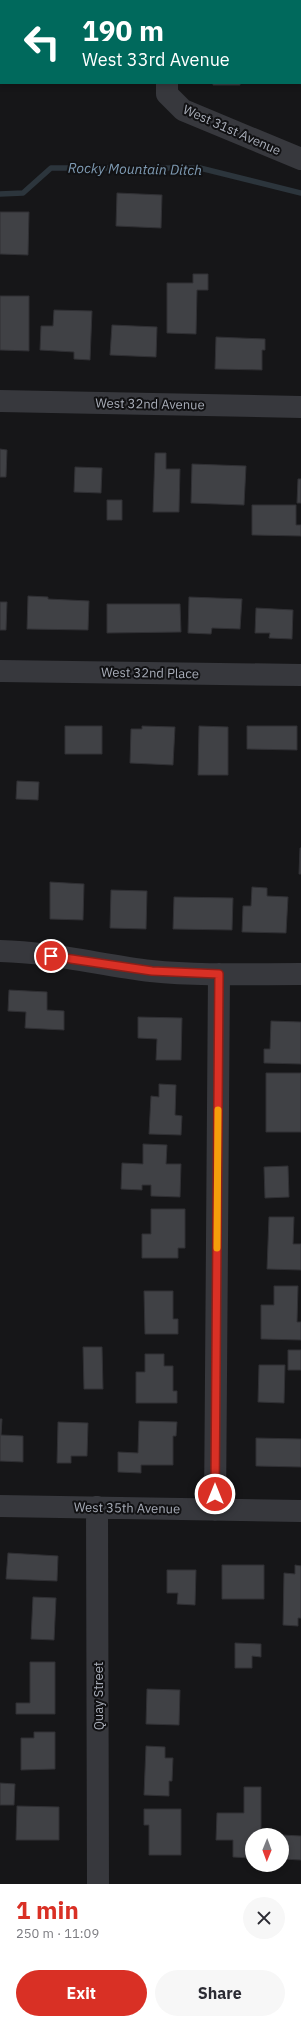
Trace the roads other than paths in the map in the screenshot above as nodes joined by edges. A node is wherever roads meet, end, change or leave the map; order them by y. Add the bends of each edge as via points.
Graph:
1 (167, 89) edge
2 (301, 159) edge
3 (0, 401) edge
4 (301, 407) edge
5 (0, 671) edge
6 (301, 675) edge
7 (0, 951) edge
8 (219, 974) junction
9 (301, 974) edge
10 (0, 1506) edge
11 (97, 1507) junction
12 (215, 1510) junction
13 (301, 1511) edge
14 (98, 1884) edge

1 - 2 street, West 31st Avenue via 183,110
3 - 4 street, West 32nd Avenue
5 - 6 street, West 32nd Place
7 - 8 street via 22,951 152,971
8 - 9 street
8 - 12 street
10 - 11 street, West 35th Avenue
11 - 12 street, West 35th Avenue
11 - 14 street, Quay Street
12 - 13 street, West 35th Avenue

